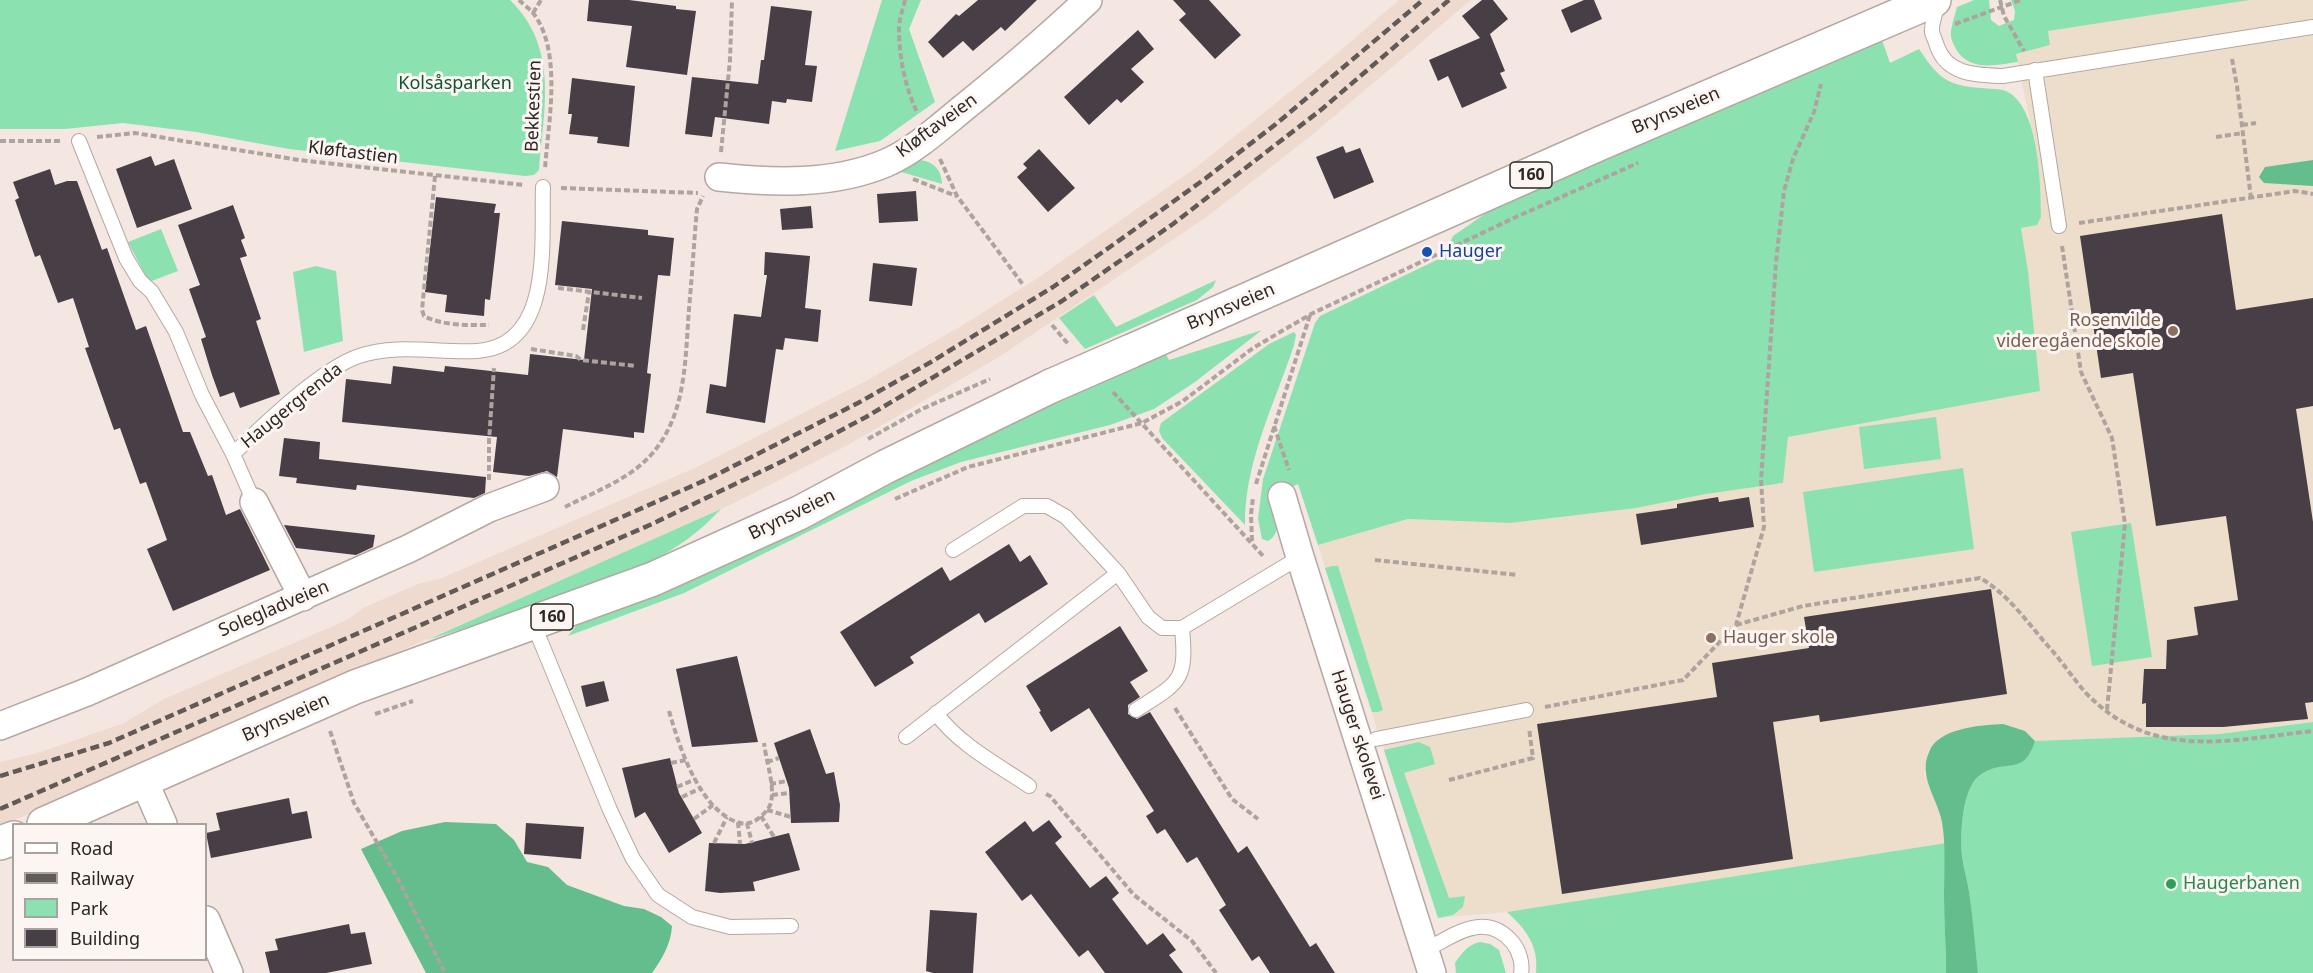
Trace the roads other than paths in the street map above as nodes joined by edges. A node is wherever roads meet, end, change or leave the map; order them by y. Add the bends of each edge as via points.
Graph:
1 (1088, 0) edge
2 (1939, 0) edge
3 (1933, 16) edge
4 (2313, 27) edge
5 (2035, 70) junction
6 (79, 141) road end
7 (712, 185) road end
8 (543, 187) road end
9 (2059, 226) road end
10 (233, 454) junction
11 (1287, 486) road end
12 (545, 487) dead end
13 (254, 502) joint
14 (953, 550) dead end
15 (1300, 557) junction
16 (1118, 573) junction
17 (303, 597) junction
18 (533, 623) junction
19 (1182, 628) junction
20 (1136, 710) dead end
21 (1526, 710) road end
22 (936, 713) junction
23 (0, 726) edge
24 (906, 737) dead end
25 (1376, 739) dead end
26 (144, 781) junction
27 (1029, 786) road end
28 (49, 823) edge
29 (162, 823) edge
30 (207, 922) edge
31 (791, 927) dead end
32 (1429, 961) edge
33 (229, 973) edge
34 (1521, 973) edge

1 - 7 street, Kløftaveien via 1038,47 929,136 886,163 835,177
2 - 3 lane
3 - 5 lane via 1941,56 1957,70 2003,76
3 - 18 main road, Brynsveien / 160, bridge via 1601,143 1051,386 653,579
4 - 5 lane
5 - 9 lane
6 - 10 lane, Haugergrenda via 126,258 176,332 202,395
8 - 10 lane, Haugergrenda via 540,285 523,326 502,344 478,351 409,348 357,357 334,368
10 - 13 lane, Haugergrenda
11 - 15 street, Hauger skolevei
12 - 17 street, Solegladveien via 489,508
13 - 17 street, Haugergrenda
14 - 16 lane via 1023,506 1047,506 1066,517
15 - 19 lane
15 - 32 street, Hauger skolevei
16 - 19 lane via 1148,617 1162,628
16 - 22 lane
17 - 23 street, Solegladveien
18 - 26 main road, Brynsveien / 160 via 355,687
18 - 31 lane via 610,810 633,859 658,895 692,917 730,927
19 - 20 lane via 1184,667 1180,676 1165,692
21 - 25 lane
22 - 24 lane
22 - 27 lane via 971,745
26 - 28 main road, Brynsveien / 160
26 - 29 street
30 - 33 street
32 - 34 lane via 1467,928 1490,927 1512,941 1519,951

